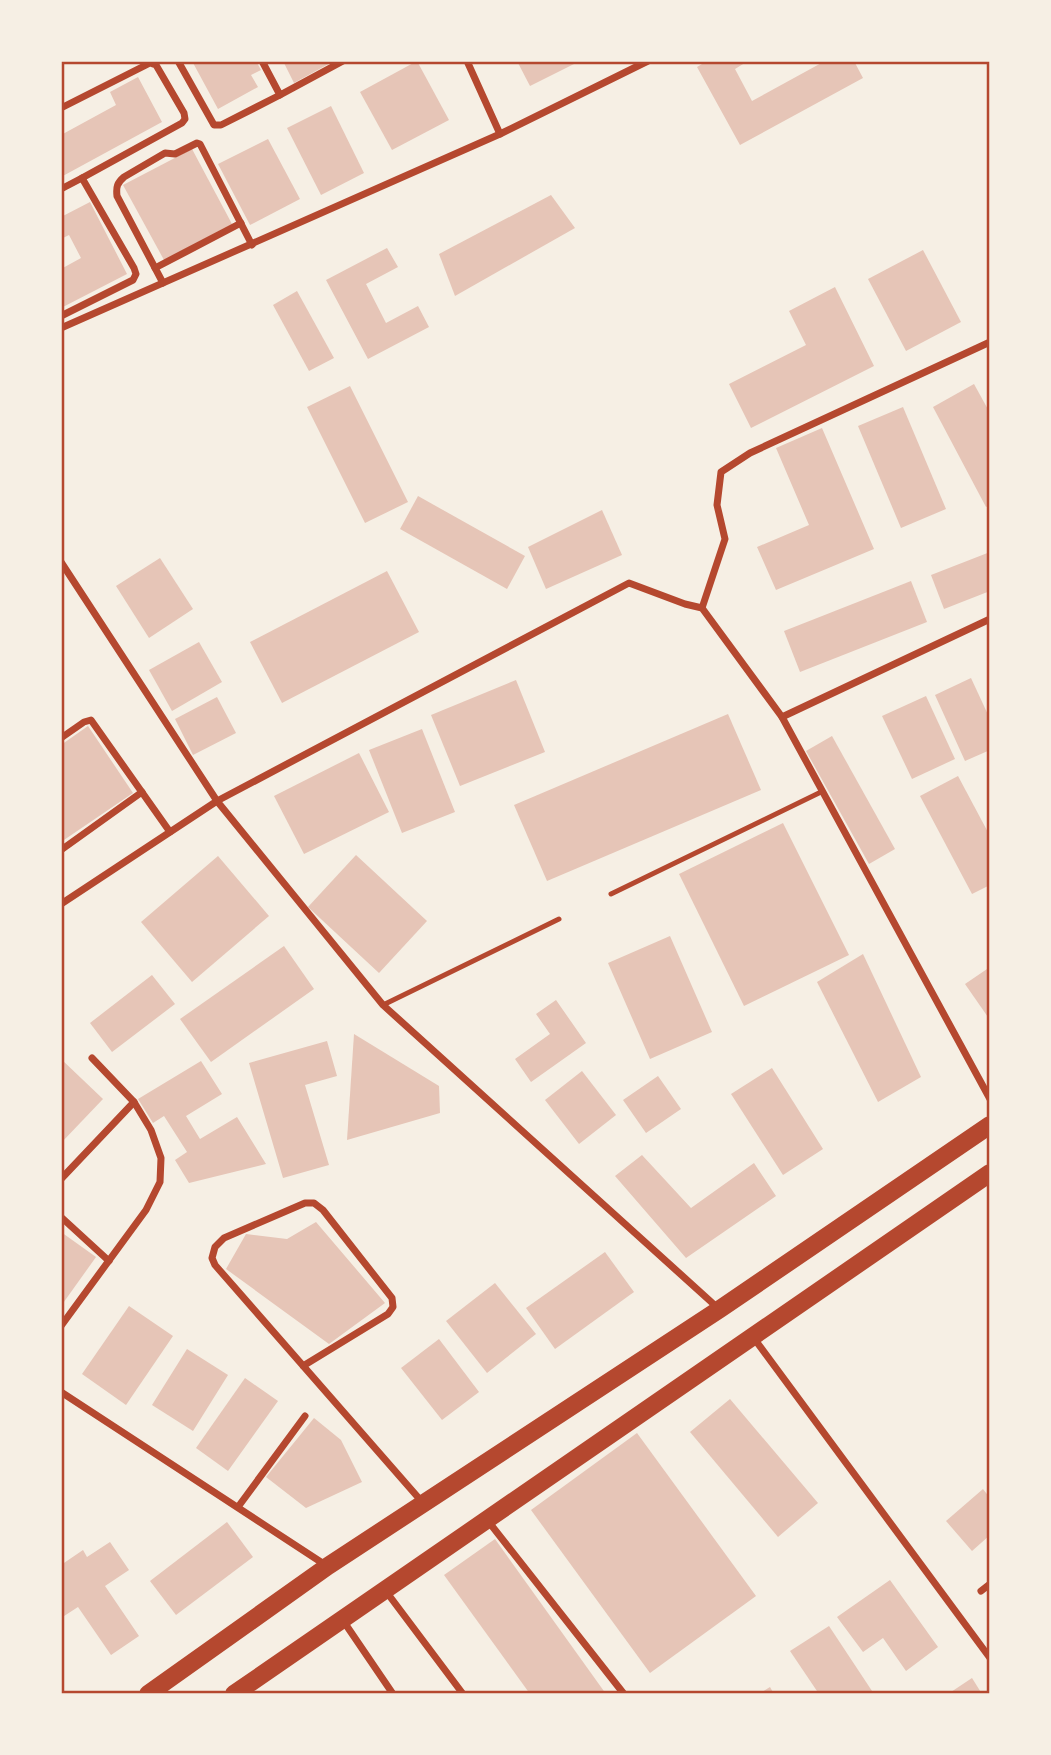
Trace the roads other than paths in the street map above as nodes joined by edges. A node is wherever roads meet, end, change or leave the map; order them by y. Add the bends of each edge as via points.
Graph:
1 (178, 61) edge
2 (262, 61) edge
3 (343, 61) edge
4 (467, 61) edge
5 (648, 61) edge
6 (280, 95) junction
7 (61, 108) edge
8 (500, 134) junction
9 (82, 178) junction
10 (61, 189) edge
11 (241, 223) junction
12 (252, 245) junction
13 (155, 268) junction
14 (163, 283) junction
15 (61, 316) edge
16 (61, 328) edge
17 (990, 342) edge
18 (61, 562) edge
19 (702, 608) junction
20 (990, 619) edge
21 (782, 717) junction
22 (61, 738) edge
23 (142, 792) junction
24 (821, 792) junction
25 (217, 802) junction
26 (170, 832) junction
27 (61, 850) edge
28 (611, 894) dead end
29 (61, 904) edge
30 (559, 919) dead end
31 (383, 1005) junction
32 (92, 1058) dead end
33 (990, 1099) edge
34 (134, 1102) junction
35 (990, 1125) edge
36 (990, 1173) edge
37 (61, 1179) edge
38 (61, 1217) edge
39 (109, 1261) junction
40 (720, 1309) junction
41 (61, 1326) edge
42 (753, 1336) junction
43 (303, 1366) junction
44 (61, 1392) edge
45 (305, 1416) dead end
46 (423, 1504) junction
47 (238, 1507) junction
48 (486, 1519) junction
49 (328, 1566) junction
50 (990, 1584) edge
51 (384, 1589) junction
52 (981, 1591) dead end
53 (342, 1619) junction
54 (990, 1658) edge
55 (148, 1694) edge
56 (234, 1694) edge
57 (393, 1694) edge
58 (463, 1694) edge
59 (624, 1694) edge

1 - 6 street via 214,125
2 - 6 street
3 - 6 street
4 - 8 street
5 - 8 street
7 - 9 street via 150,64 156,65 184,113 183,123
8 - 12 street
9 - 10 street
9 - 15 street via 136,274
11 - 12 street
11 - 13 street
11 - 13 street via 200,144 176,154 165,153 124,177 116,188
12 - 14 street
13 - 14 street
14 - 16 street
17 - 19 street via 750,453 721,472 718,505 725,539
18 - 25 street
19 - 21 street
19 - 25 street via 629,583
20 - 21 street
21 - 24 street
22 - 23 street via 91,720
23 - 26 street
23 - 27 street
24 - 28 lane
24 - 33 street
25 - 26 street
25 - 31 street
26 - 29 street
30 - 31 lane
31 - 40 street
32 - 34 street
34 - 37 street
34 - 39 street via 161,1158 160,1182
35 - 40 main road
36 - 42 main road
38 - 39 street
39 - 41 street
40 - 46 main road
42 - 48 main road
42 - 54 street
43 - 43 street via 212,1258 224,1238 314,1203 392,1298 393,1307
43 - 46 street
44 - 47 street
45 - 47 street
46 - 49 main road
47 - 49 street
48 - 51 main road
48 - 59 street
49 - 55 main road
50 - 52 street
51 - 53 main road
51 - 58 street
53 - 56 main road
53 - 57 street

